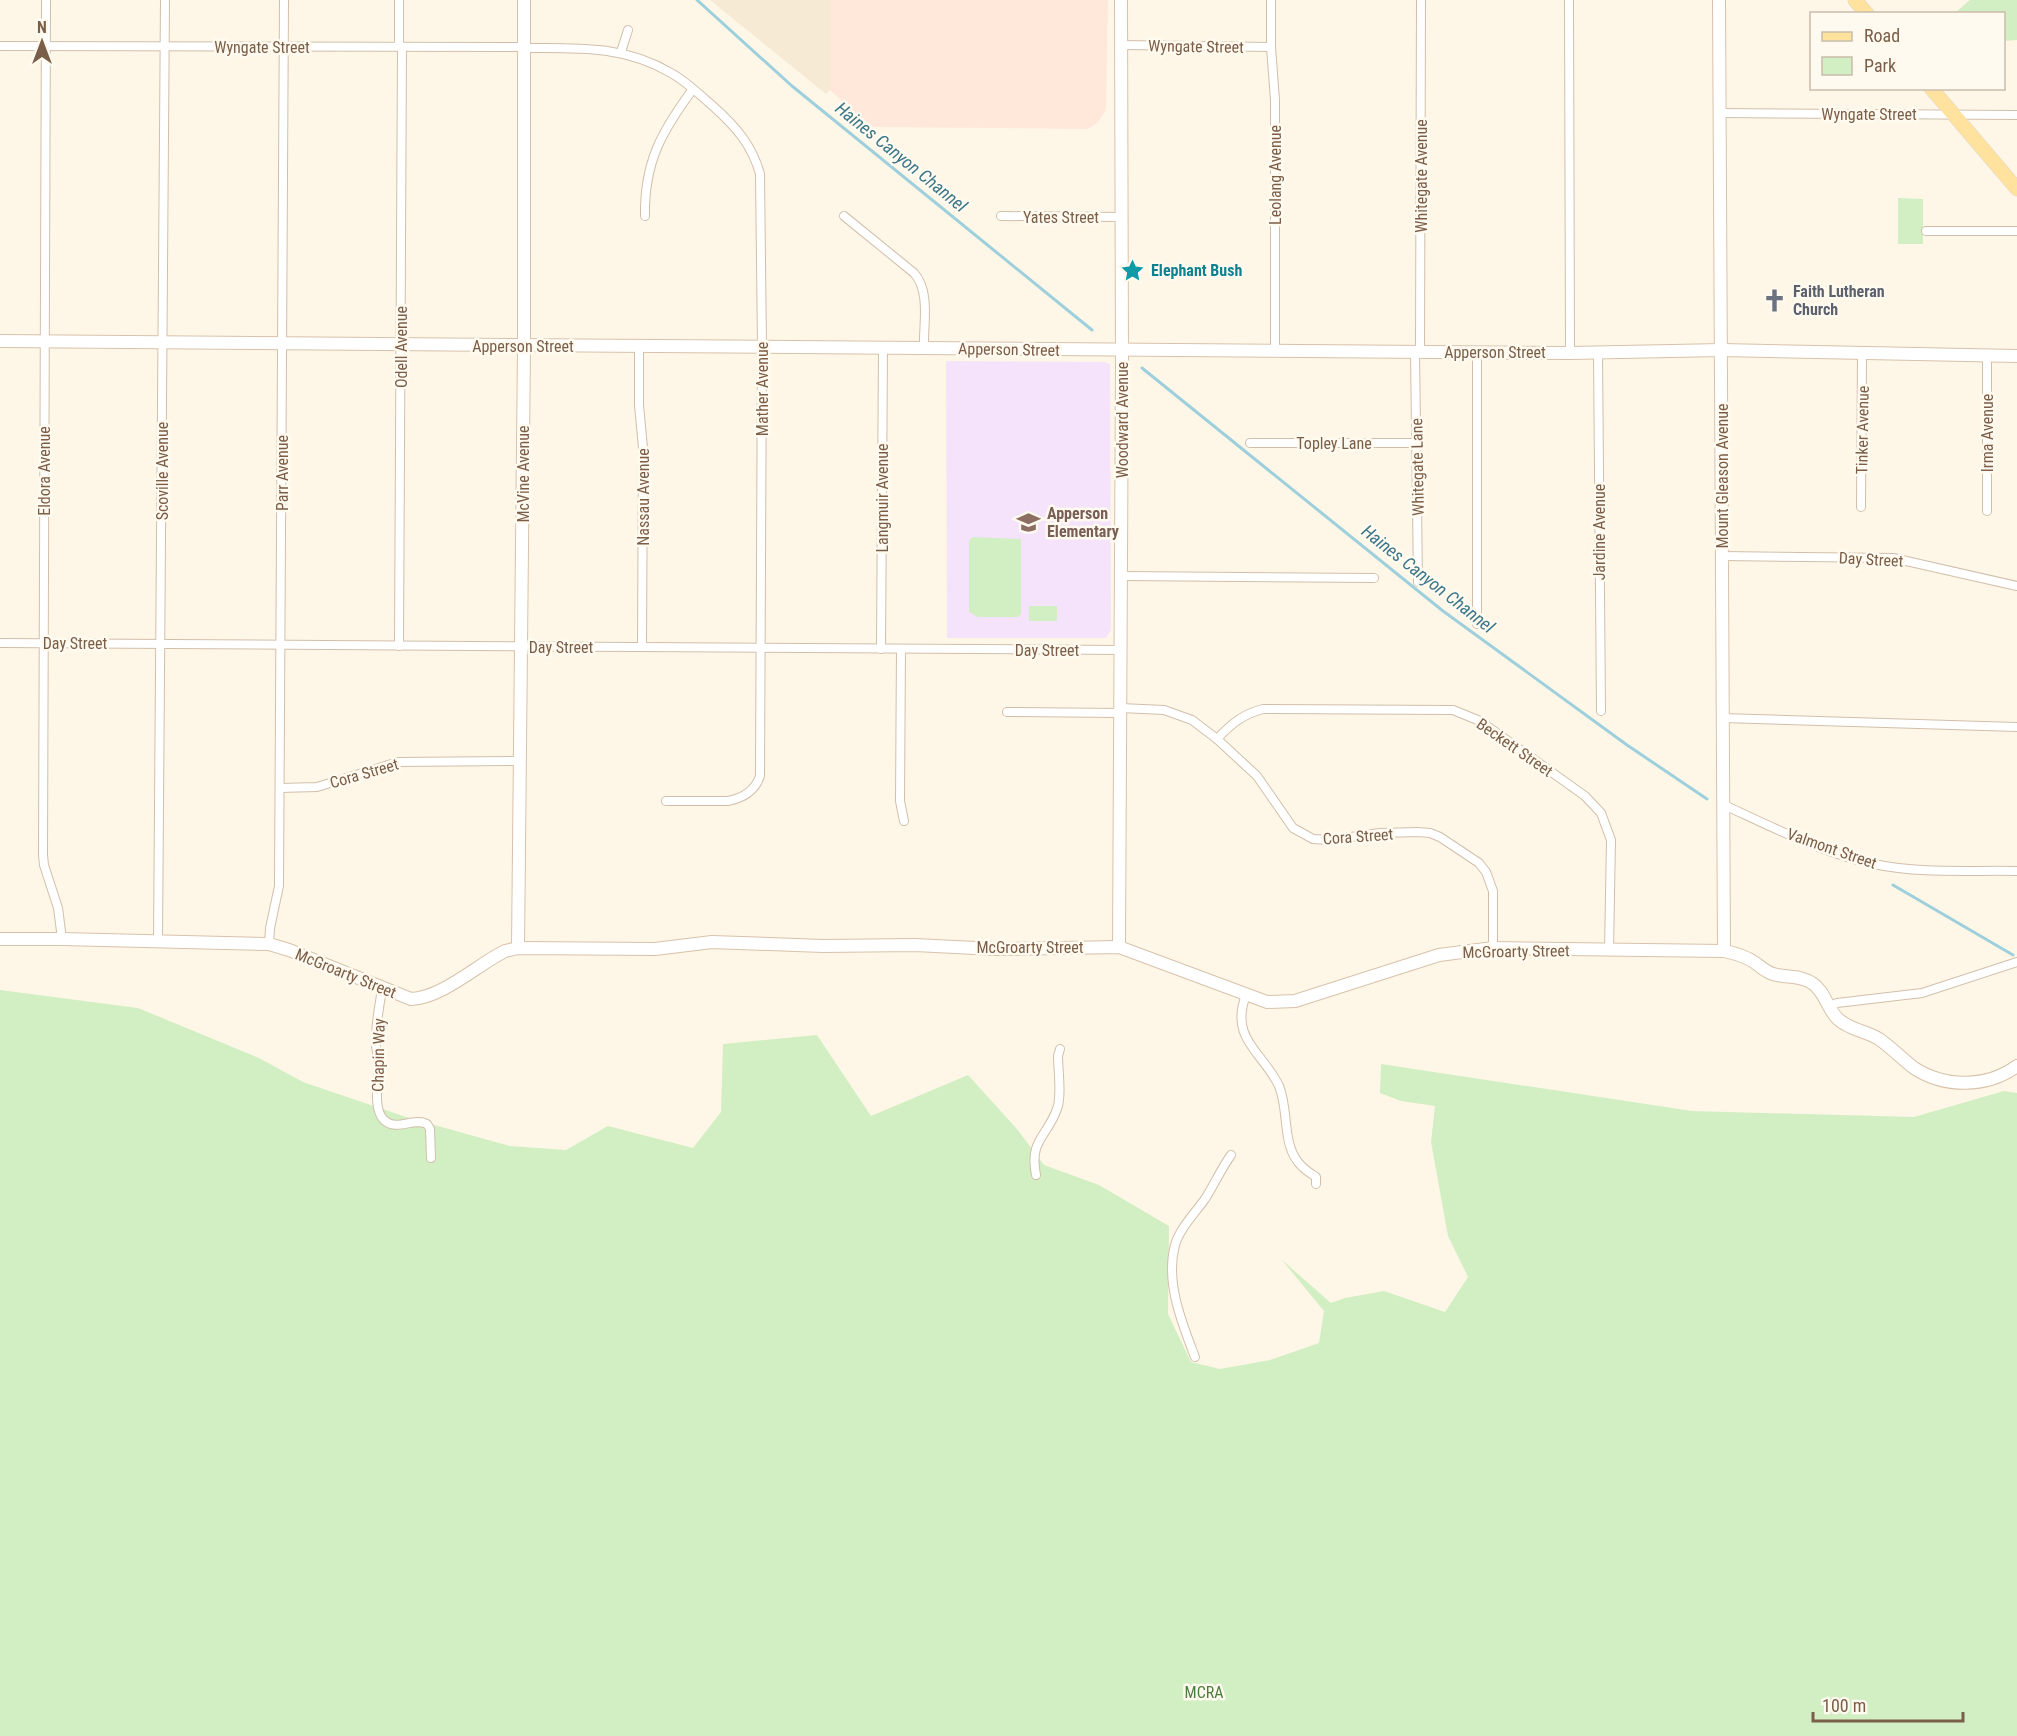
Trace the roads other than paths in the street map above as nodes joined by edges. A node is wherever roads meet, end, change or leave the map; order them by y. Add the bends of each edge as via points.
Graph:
1 (46, 0) edge
2 (165, 0) edge
3 (284, 0) edge
4 (399, 0) edge
5 (524, 0) edge
6 (1121, 0) edge
7 (1271, 0) edge
8 (1421, 0) edge
9 (1569, 0) edge
10 (1719, 0) edge
11 (1855, 0) edge
12 (1865, 12) edge
13 (628, 30) dead end
14 (1121, 45) junction
15 (0, 46) edge
16 (45, 46) junction
17 (284, 46) junction
18 (165, 47) junction
19 (400, 47) junction
20 (524, 47) junction
21 (1271, 47) junction
22 (621, 52) junction
23 (693, 89) junction
24 (1933, 90) edge
25 (1720, 113) junction
26 (1953, 114) junction
27 (2017, 115) edge
28 (2017, 189) edge
29 (645, 216) dead end
30 (844, 216) dead end
31 (1000, 216) dead end
32 (1122, 217) junction
33 (1926, 231) dead end
34 (2017, 231) edge
35 (0, 341) edge
36 (44, 341) junction
37 (163, 342) junction
38 (283, 344) junction
39 (401, 345) junction
40 (524, 346) junction
41 (639, 347) junction
42 (762, 347) junction
43 (883, 348) junction
44 (924, 348) junction
45 (1122, 350) junction
46 (1722, 350) junction
47 (1275, 351) junction
48 (1418, 351) junction
49 (1478, 352) junction
50 (1570, 352) junction
51 (1598, 352) junction
52 (1862, 354) junction
53 (1987, 356) junction
54 (2017, 356) edge
55 (1250, 443) dead end
56 (1417, 443) junction
57 (1861, 507) dead end
58 (1987, 511) dead end
59 (1722, 556) junction
60 (1122, 576) junction
61 (1374, 578) dead end
62 (1418, 582) dead end
63 (2017, 586) edge
64 (1477, 624) dead end
65 (0, 643) edge
66 (44, 643) junction
67 (161, 644) junction
68 (281, 645) junction
69 (399, 646) junction
70 (522, 647) junction
71 (642, 647) junction
72 (760, 648) junction
73 (881, 649) junction
74 (901, 649) junction
75 (1121, 650) junction
76 (1121, 711) junction
77 (1601, 711) dead end
78 (1007, 712) dead end
79 (1723, 718) junction
80 (2017, 727) edge
81 (1217, 739) junction
82 (521, 761) junction
83 (280, 788) junction
84 (666, 801) dead end
85 (1724, 805) junction
86 (904, 821) dead end
87 (2017, 871) edge
88 (0, 939) edge
89 (62, 939) junction
90 (158, 942) junction
91 (269, 944) junction
92 (1119, 947) junction
93 (518, 948) junction
94 (1493, 948) junction
95 (1609, 950) junction
96 (1724, 951) junction
97 (2017, 962) edge
98 (382, 988) junction
99 (1246, 995) junction
100 (1827, 1006) junction
101 (1060, 1049) dead end
102 (2017, 1066) edge
103 (1231, 1155) dead end
104 (431, 1158) dead end
105 (1036, 1175) dead end
106 (1316, 1184) dead end
107 (1195, 1357) dead end

1 - 16 street, Eldora Avenue
2 - 18 street, Scoville Avenue
3 - 17 street, Parr Avenue
4 - 19 street, Odell Avenue
5 - 20 street, McVine Avenue
6 - 14 street, Woodward Avenue
7 - 21 street, Leolang Avenue
8 - 48 street, Whitegate Avenue
9 - 50 street
10 - 25 street, Mount Gleason Avenue
11 - 12 main road
13 - 22 street
14 - 21 street, Wyngate Street
14 - 32 street, Woodward Avenue
15 - 16 street, Wyngate Street
16 - 18 street, Wyngate Street
16 - 36 street, Eldora Avenue
17 - 18 street, Wyngate Street
17 - 19 street, Wyngate Street
17 - 38 street, Parr Avenue
18 - 37 street, Scoville Avenue
19 - 20 street, Wyngate Street
19 - 39 street, Odell Avenue
20 - 22 street, Mather Avenue
20 - 40 street, McVine Avenue
21 - 47 street, Leolang Avenue via 1275,100
22 - 23 street, Mather Avenue via 661,68
23 - 29 street via 666,127 654,153 647,177
23 - 42 street, Mather Avenue via 738,130 752,151 760,174
24 - 26 main road
25 - 26 street, Wyngate Street
25 - 46 street, Mount Gleason Avenue
26 - 27 street, Wyngate Street
26 - 28 main road
30 - 44 street via 920,280 924,295
31 - 32 street, Yates Street
32 - 45 street, Woodward Avenue
33 - 34 street
35 - 36 street, Apperson Street
36 - 37 street, Apperson Street
36 - 66 street, Eldora Avenue
37 - 38 street, Apperson Street
37 - 67 street, Scoville Avenue
38 - 39 street, Apperson Street
38 - 68 street, Parr Avenue
39 - 40 street, Apperson Street
39 - 69 street, Odell Avenue
40 - 41 street, Apperson Street
40 - 70 street, McVine Avenue
41 - 42 street, Apperson Street
41 - 71 street, Nassau Avenue
42 - 43 street, Apperson Street
42 - 72 street, Mather Avenue
43 - 44 street, Apperson Street
43 - 73 street, Langmuir Avenue
44 - 45 street, Apperson Street
45 - 47 street, Apperson Street
45 - 60 street, Woodward Avenue
46 - 51 street, Apperson Street
46 - 52 street, Apperson Street
46 - 59 street, Mount Gleason Avenue
47 - 48 street, Apperson Street
48 - 49 street, Apperson Street
48 - 56 street, Whitegate Lane
49 - 50 street, Apperson Street
49 - 64 street
50 - 51 street, Apperson Street
51 - 77 street, Jardine Avenue
52 - 53 street, Apperson Street
52 - 57 street, Tinker Avenue
53 - 54 street, Apperson Street
53 - 58 street, Irma Avenue
55 - 56 street, Topley Lane
56 - 62 street, Whitegate Lane
59 - 63 street, Day Street via 1893,558
59 - 79 street, Mount Gleason Avenue
60 - 61 street
60 - 75 street, Woodward Avenue
65 - 66 street, Day Street
66 - 67 street, Day Street
66 - 89 street, Eldora Avenue via 43,861 58,908
67 - 68 street, Day Street
67 - 90 street, Scoville Avenue
68 - 69 street, Day Street
68 - 83 street, Parr Avenue
69 - 70 street, Day Street
70 - 71 street, Day Street
70 - 82 street, McVine Avenue
71 - 72 street, Day Street
72 - 73 street, Day Street
72 - 84 street, Mather Avenue via 758,783 748,793 728,801
73 - 74 street, Day Street
74 - 75 street, Day Street
74 - 86 street via 900,801
75 - 76 street, Woodward Avenue
76 - 78 street, Cora Street
76 - 81 street, Cora Street via 1154,708 1174,712
76 - 92 street, Woodward Avenue
79 - 80 street
79 - 85 street, Mount Gleason Avenue
81 - 94 street, Cora Street via 1257,776 1291,825 1305,836 1329,840 1380,833 1430,833 1479,863 1493,891
81 - 95 street, Beckett Street via 1249,712 1263,709 1453,710 1480,721 1585,796 1601,813 1611,840
82 - 83 street, Cora Street via 398,762 316,787
82 - 93 street, McVine Avenue
83 - 91 street, Parr Avenue via 279,886
85 - 87 street, Valmont Street via 1819,846 1875,864 1913,869
85 - 96 street, Mount Gleason Avenue
88 - 89 street, McGroarty Street
89 - 90 street, McGroarty Street
90 - 91 street, McGroarty Street
91 - 98 street, McGroarty Street
92 - 93 street, McGroarty Street via 995,949 712,942 655,949
92 - 99 street, McGroarty Street
93 - 98 street, McGroarty Street via 419,998 411,999
94 - 95 street, McGroarty Street
94 - 99 street, McGroarty Street via 1439,955 1295,1001 1271,1002
95 - 96 street, McGroarty Street
96 - 100 street, McGroarty Street via 1746,958 1771,974 1807,980 1819,989
97 - 100 street via 1922,993
98 - 104 street, Chapin Way via 376,1039 378,1106 384,1120 393,1125 419,1121 427,1124
99 - 106 street via 1241,1008 1243,1030 1279,1087 1292,1153 1316,1178
100 - 102 street, McGroarty Street via 1845,1024 1873,1035 1915,1068 1936,1079 1974,1083
101 - 105 street via 1058,1106 1038,1140 1033,1161
103 - 107 street via 1175,1245 1179,1314

